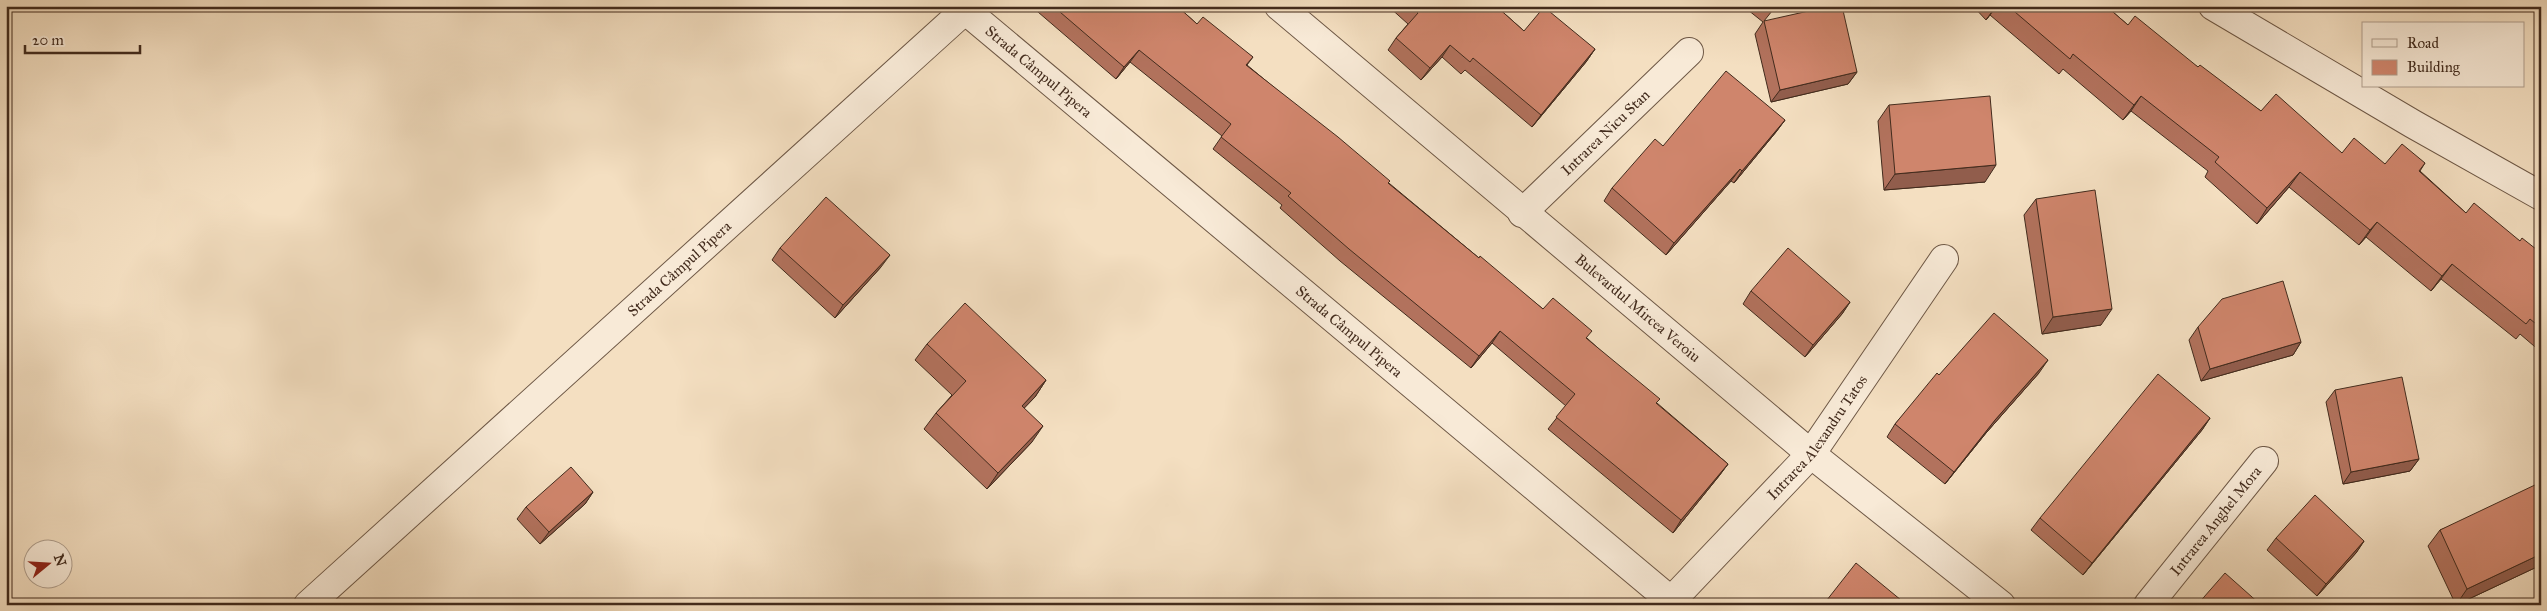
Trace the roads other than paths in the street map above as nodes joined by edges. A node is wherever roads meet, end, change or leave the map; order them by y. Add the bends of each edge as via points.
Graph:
1 (1279, 6) edge
2 (2213, 6) edge
3 (965, 8) edge
4 (1689, 52) dead end
5 (2541, 196) edge
6 (1522, 213) junction
7 (1944, 259) dead end
8 (1811, 454) junction
9 (2264, 461) dead end
10 (1674, 603) edge
11 (308, 605) edge
12 (2001, 605) edge
13 (2148, 605) edge

1 - 6 street, Bulevardul Mircea Veroiu
2 - 5 street
3 - 10 street, Strada Câmpul Pipera
3 - 11 street, Strada Câmpul Pipera
4 - 6 street, Intrarea Nicu Stan
6 - 8 street, Bulevardul Mircea Veroiu
7 - 8 street, Intrarea Alexandru Tatos
8 - 10 street, Intrarea Alexandru Tatos
8 - 12 street, Bulevardul Mircea Veroiu
9 - 13 street, Intrarea Anghel Mora

